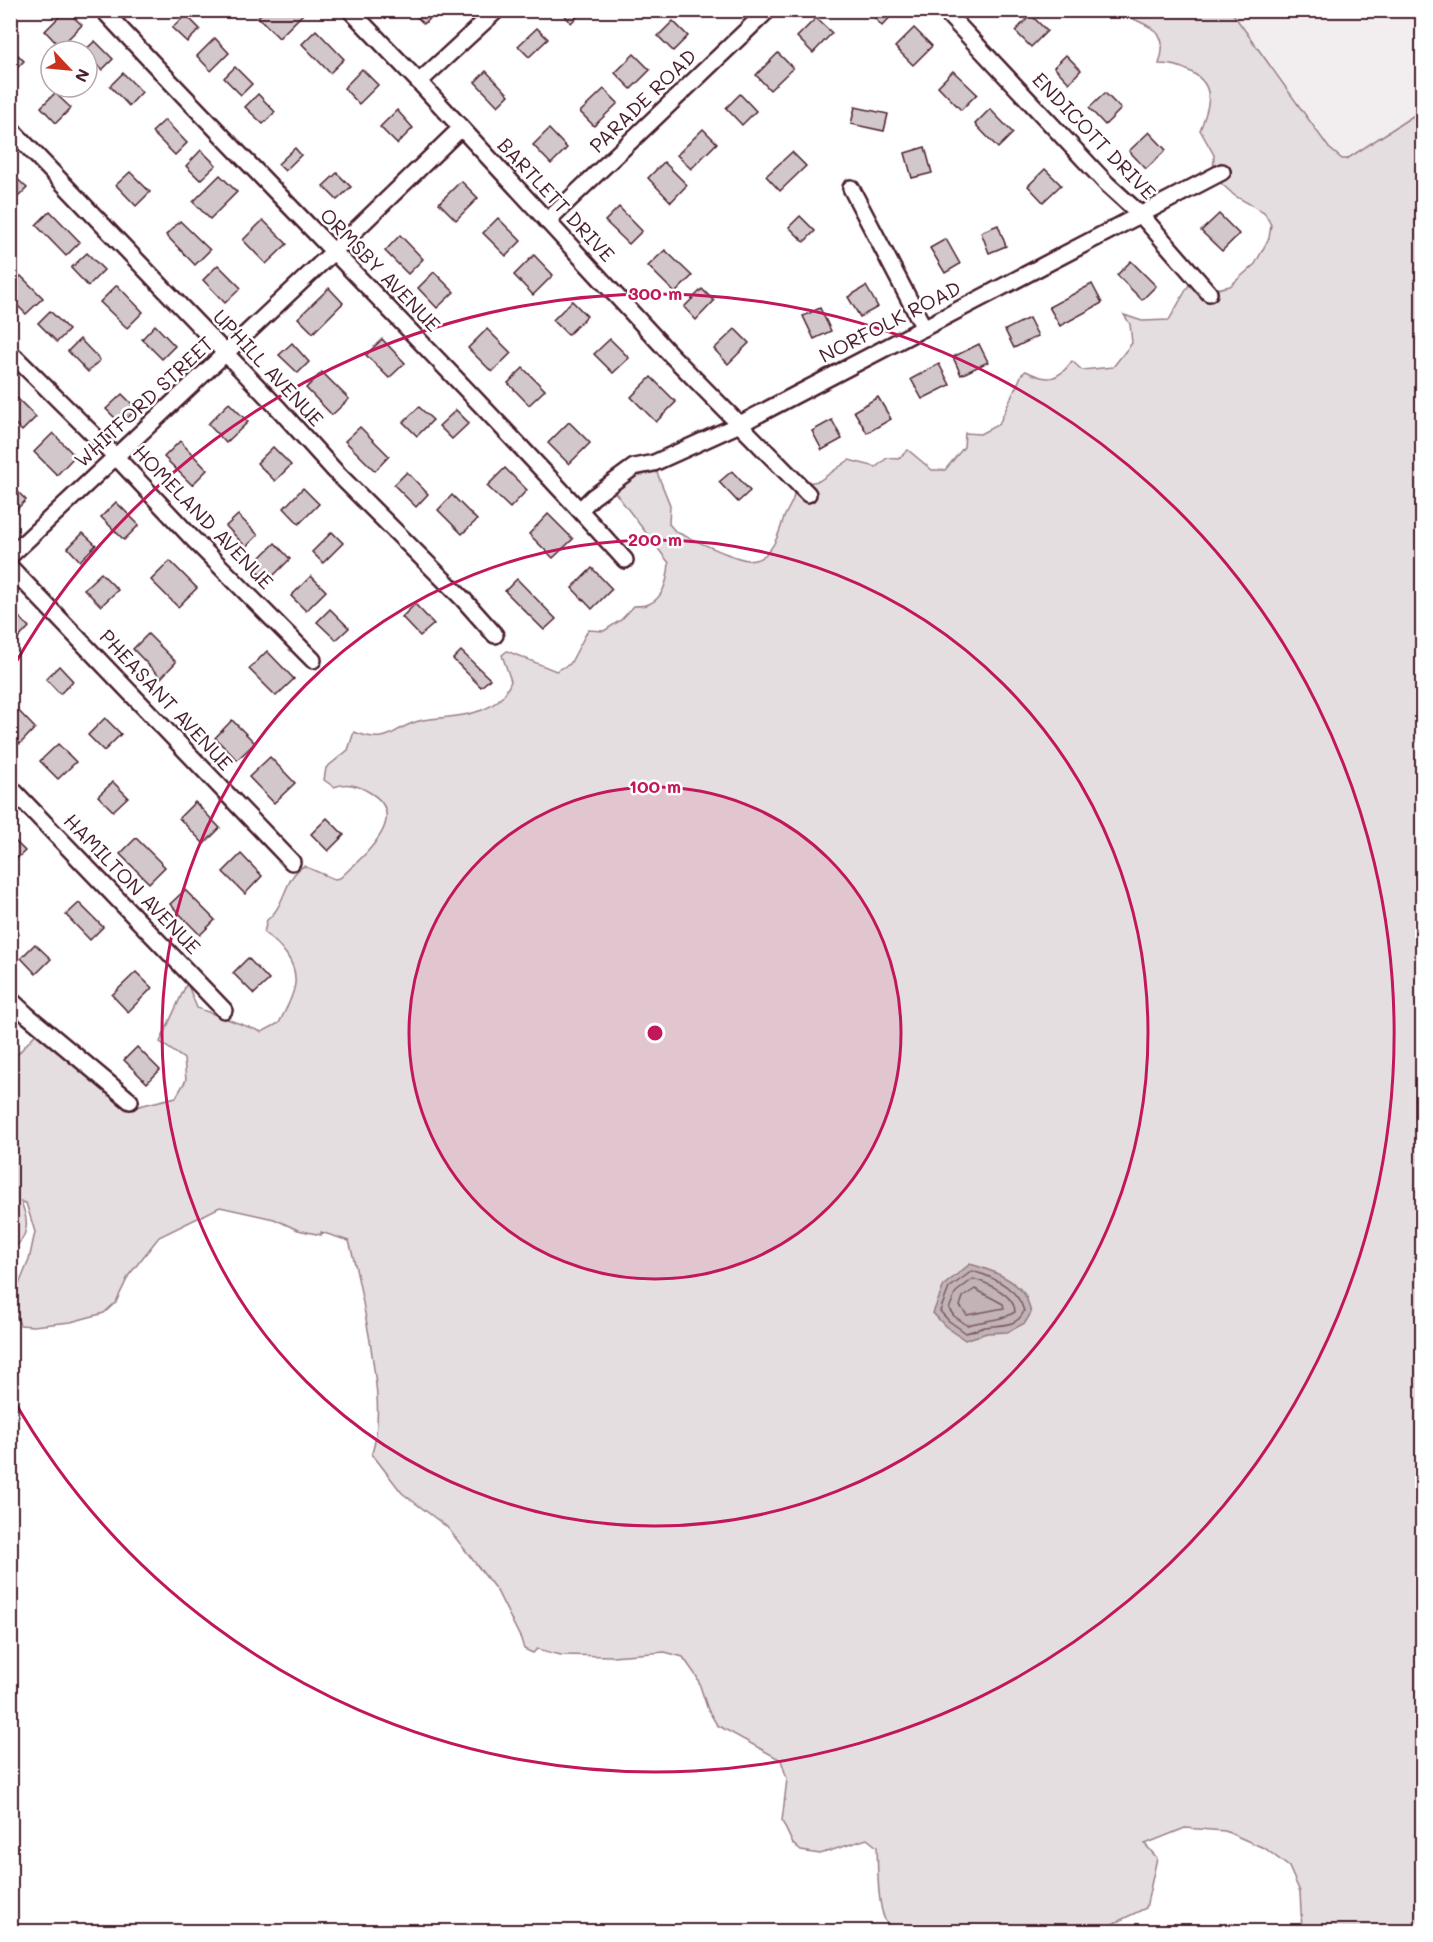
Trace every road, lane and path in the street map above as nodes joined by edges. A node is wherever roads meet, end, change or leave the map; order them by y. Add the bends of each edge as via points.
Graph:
1 (103, 10) edge
2 (350, 10) edge
3 (497, 10) edge
4 (768, 10) edge
5 (944, 10) edge
6 (419, 82) junction
7 (10, 128) edge
8 (461, 128) junction
9 (1222, 172) dead end
10 (851, 188) dead end
11 (1141, 215) junction
12 (547, 221) junction
13 (334, 251) junction
14 (1209, 293) dead end
15 (924, 328) junction
16 (10, 352) edge
17 (226, 353) junction
18 (740, 423) junction
19 (117, 458) junction
20 (807, 494) dead end
21 (580, 510) junction
22 (10, 556) edge
23 (625, 560) dead end
24 (10, 567) edge
25 (495, 635) dead end
26 (313, 660) dead end
27 (10, 787) edge
28 (292, 862) dead end
29 (10, 999) edge
30 (224, 1010) dead end
31 (130, 1101) dead end

1 - 13 street, ORMSBY AVENUE
2 - 6 street, BARTLETT DRIVE
3 - 6 street
4 - 12 street, PARADE ROAD
5 - 11 street, ENDICOTT DRIVE via 1107,184
6 - 8 street, BARTLETT DRIVE
7 - 17 street, UPHILL AVENUE
8 - 12 street, BARTLETT DRIVE
8 - 13 street, WHITFORD STREET
9 - 11 street, NORFOLK ROAD
10 - 15 street
11 - 14 street, ENDICOTT DRIVE
11 - 15 street, NORFOLK ROAD
12 - 18 street, BARTLETT DRIVE
13 - 17 street, WHITFORD STREET
13 - 21 street, ORMSBY AVENUE
15 - 18 street, NORFOLK ROAD
16 - 19 street, HOMELAND AVENUE
17 - 19 street, WHITFORD STREET
17 - 25 street, UPHILL AVENUE
18 - 20 street, BARTLETT DRIVE
18 - 21 street, NORFOLK ROAD via 654,463 634,467
19 - 22 street, WHITFORD STREET
19 - 26 street, HOMELAND AVENUE
21 - 23 street, ORMSBY AVENUE
24 - 28 street, PHEASANT AVENUE
27 - 30 street, HAMILTON AVENUE
29 - 31 street

